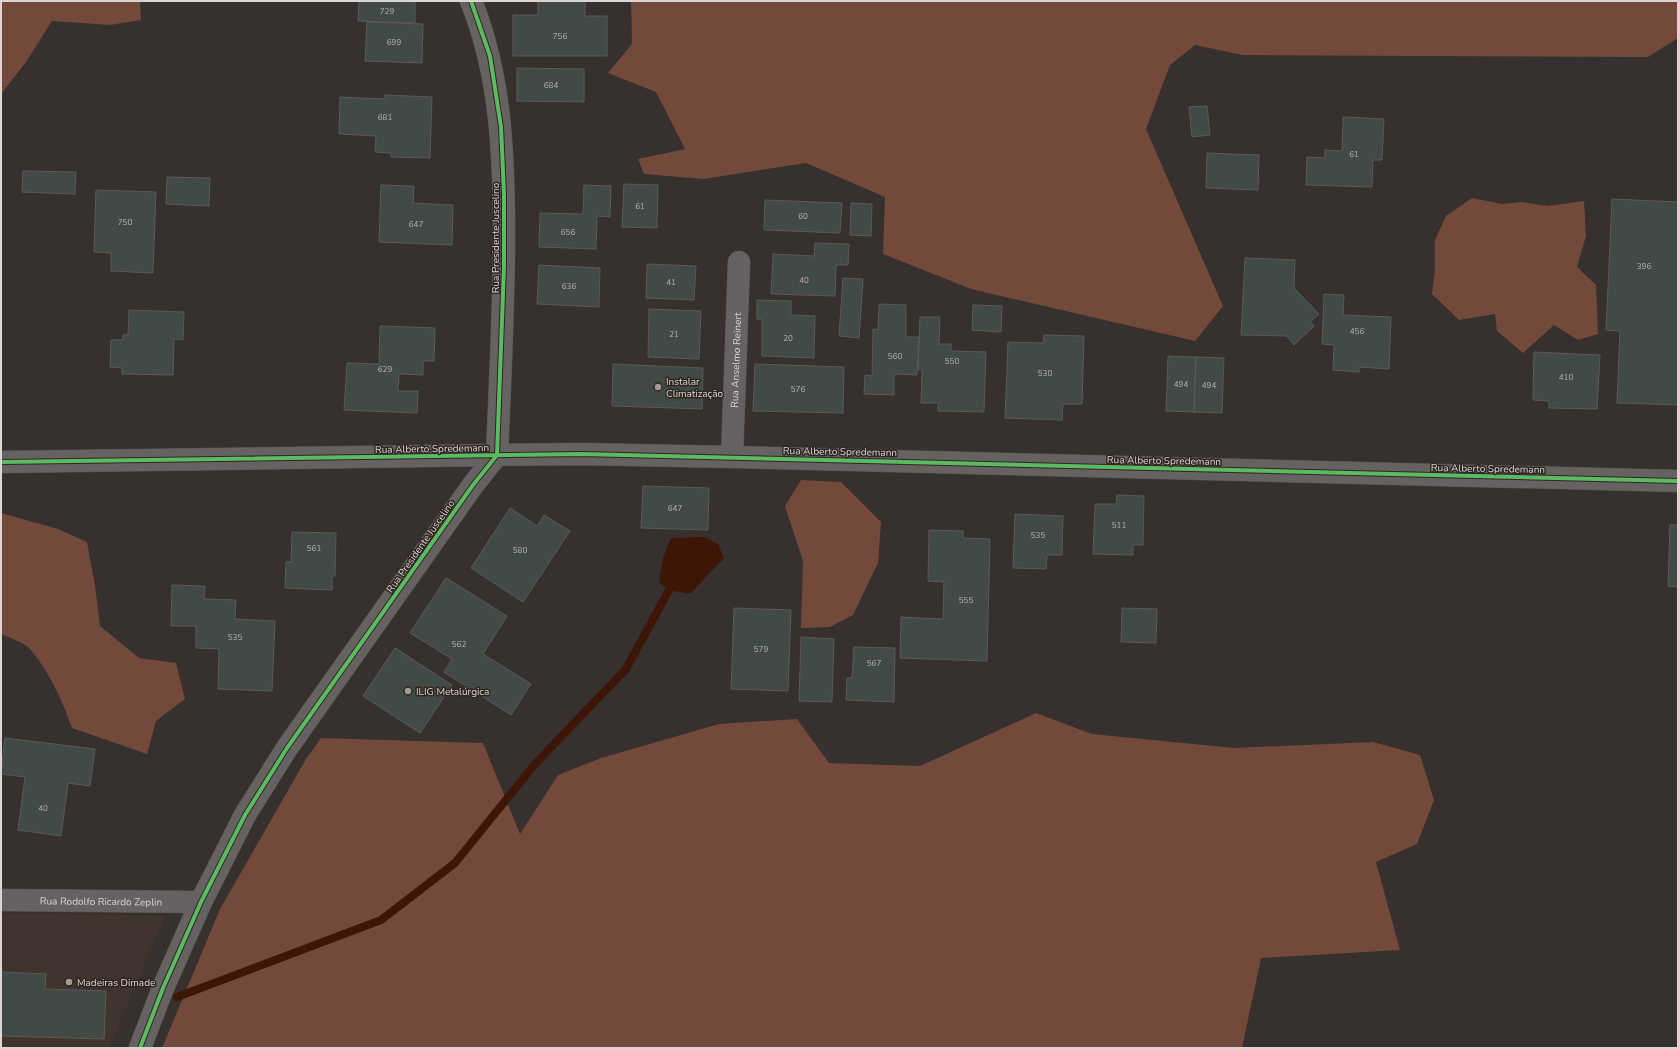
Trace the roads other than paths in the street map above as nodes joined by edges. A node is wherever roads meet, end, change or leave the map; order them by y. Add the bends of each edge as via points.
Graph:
1 (470, 1) edge
2 (739, 262) dead end
3 (497, 456) junction
4 (732, 457) junction
5 (1, 462) edge
6 (1678, 481) edge
7 (1, 900) edge
8 (201, 902) junction
9 (140, 1048) edge

1 - 3 street, Rua Presidente Juscelino via 490,56 501,127 504,266
2 - 4 street, Rua Anselmo Reinert
3 - 4 street, Rua Alberto Spredemann via 582,454
3 - 5 street, Rua Alberto Spredemann
3 - 8 street, Rua Presidente Juscelino via 473,485 287,748 245,815
4 - 6 street, Rua Alberto Spredemann
7 - 8 street, Rua Rodolfo Ricardo Zeplin
8 - 9 street, Rua Presidente Juscelino

